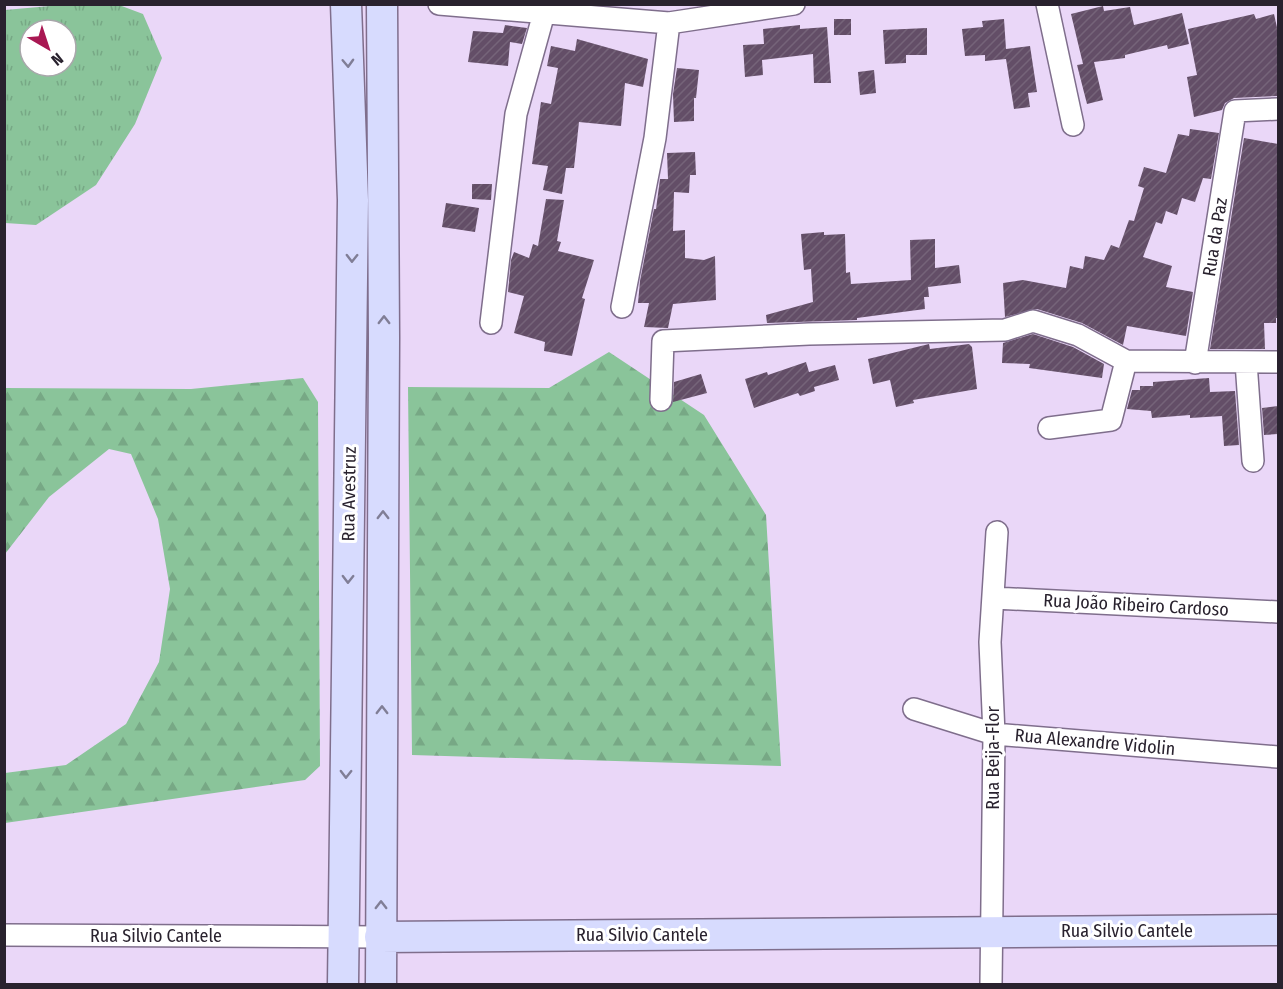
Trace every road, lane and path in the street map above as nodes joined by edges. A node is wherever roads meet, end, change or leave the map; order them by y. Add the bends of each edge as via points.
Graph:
1 (346, 4) edge
2 (381, 4) edge
3 (439, 4) edge
4 (794, 4) edge
5 (1047, 4) edge
6 (544, 13) junction
7 (669, 22) junction
8 (1278, 109) edge
9 (1073, 125) dead end
10 (622, 307) dead end
11 (491, 323) dead end
12 (1126, 361) junction
13 (1246, 362) junction
14 (1278, 362) edge
15 (1195, 363) junction
16 (661, 400) dead end
17 (1049, 428) dead end
18 (1253, 460) dead end
19 (997, 532) dead end
20 (994, 598) junction
21 (1278, 612) edge
22 (914, 709) dead end
23 (994, 734) junction
24 (1278, 757) edge
25 (1278, 930) edge
26 (991, 932) junction
27 (4, 935) edge
28 (344, 937) junction
29 (380, 937) junction
30 (343, 984) edge
31 (381, 984) edge
32 (991, 984) edge

1 -> 28 main road, Rua Avestruz via 353,200
29 -> 2 main road, Rua Avestruz via 384,338
3 - 6 street
4 - 7 street
5 - 9 street
6 - 7 street
6 - 11 street via 516,114
7 - 10 street via 654,138
8 - 15 street, Rua da Paz via 1235,111
12 - 15 street
12 - 16 street via 1077,335 1033,321 1005,330 799,344 663,341
12 - 17 street via 1112,420
13 - 14 street
13 - 15 street
13 - 18 street
19 - 20 street, Rua Beija-Flor
20 - 21 street, Rua João Ribeiro Cardoso
20 - 23 street, Rua Beija-Flor via 990,642
22 - 23 street, Rua Alexandre Vidolin
23 - 24 street, Rua Alexandre Vidolin
23 - 26 street, Rua Beija-Flor
25 - 26 main road, Rua Silvio Cantele
26 - 29 main road, Rua Silvio Cantele
26 - 32 street, Rua Beija-Flor
27 - 28 street, Rua Silvio Cantele
28 - 29 street, Rua Silvio Cantele
28 - 30 main road, Rua Avestruz
29 - 31 main road, Rua Avestruz

